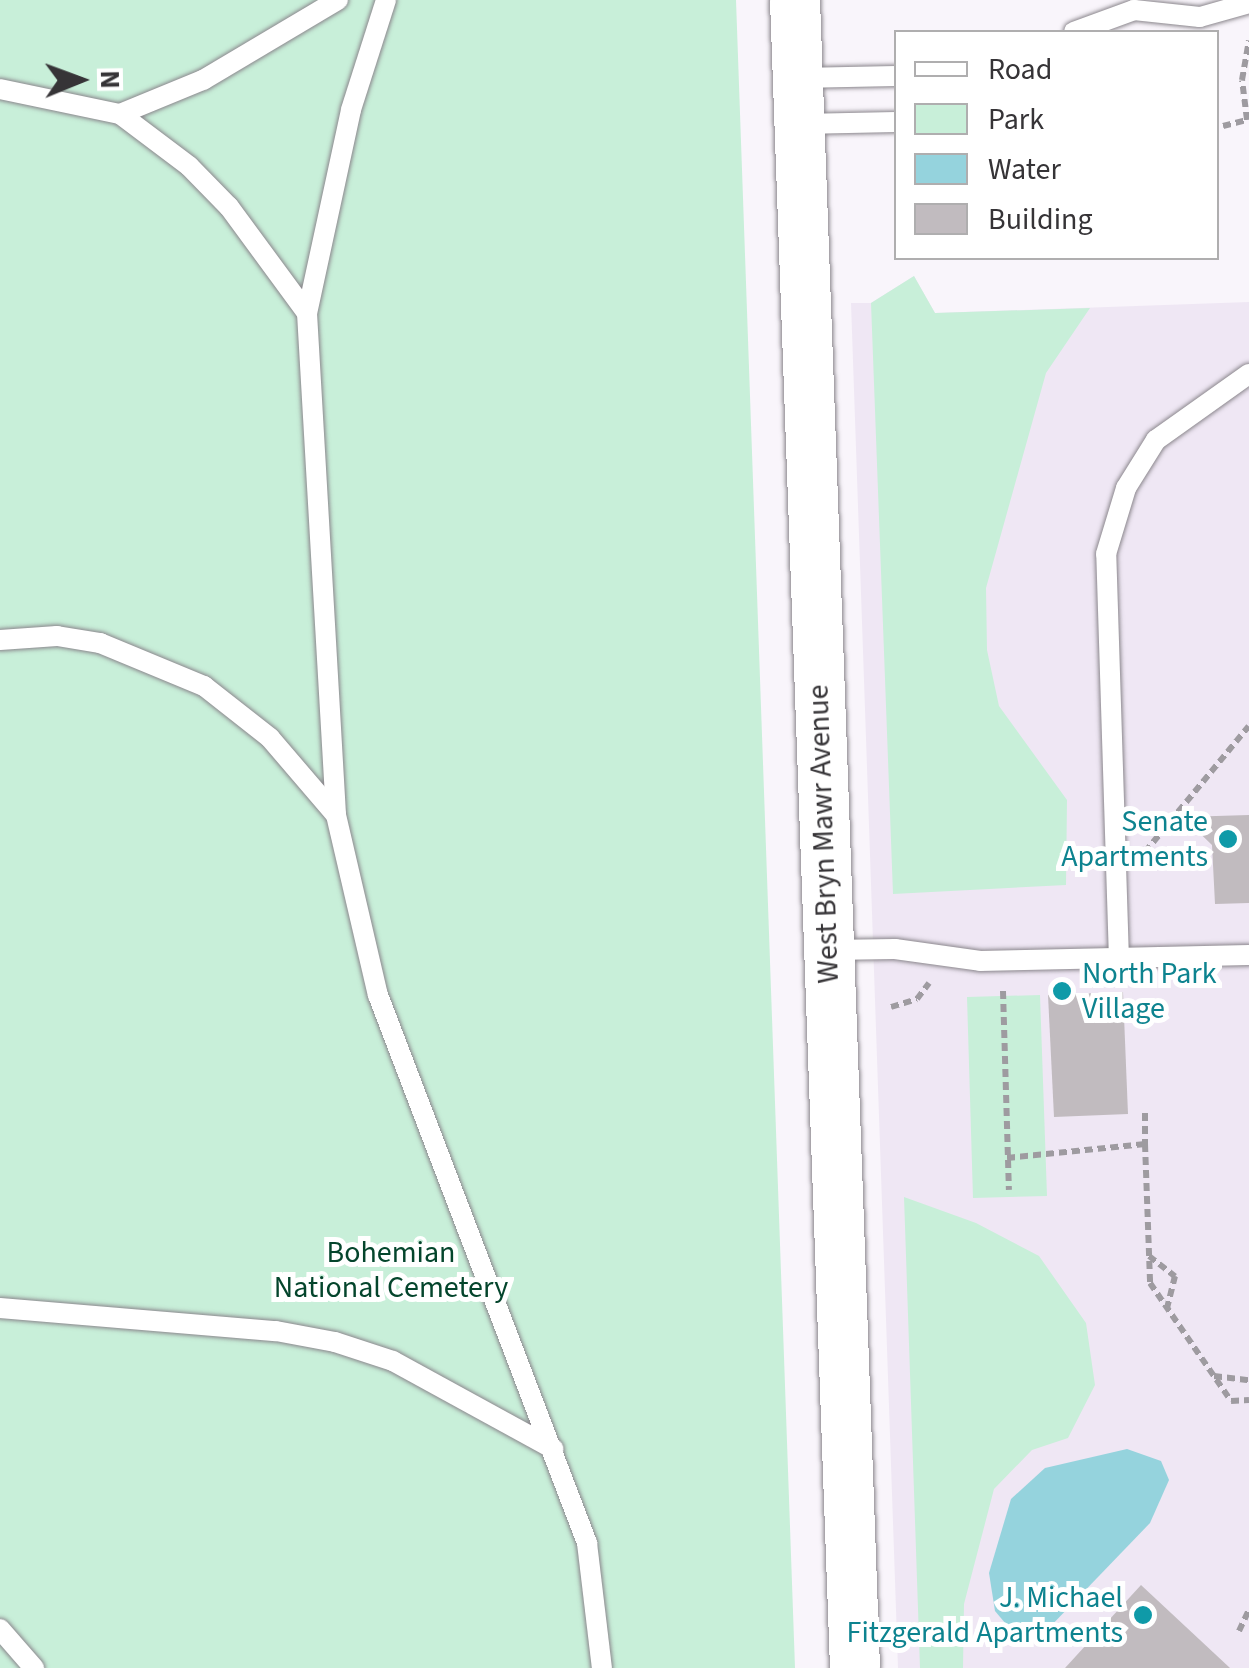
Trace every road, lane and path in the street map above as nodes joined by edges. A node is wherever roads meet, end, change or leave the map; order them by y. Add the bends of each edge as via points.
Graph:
1 (338, 0) edge
2 (386, 0) edge
3 (796, 0) edge
4 (1249, 2) edge
5 (1193, 25) edge
6 (1079, 30) edge
7 (1249, 41) edge
8 (894, 77) edge
9 (0, 88) edge
10 (798, 101) junction
11 (120, 114) junction
12 (894, 122) edge
13 (1223, 126) dead end
14 (307, 313) junction
15 (1249, 374) edge
16 (0, 640) edge
17 (1249, 726) edge
18 (336, 816) junction
19 (1115, 888) junction
20 (828, 950) junction
21 (1249, 955) edge
22 (1119, 960) junction
23 (1002, 961) junction
24 (1145, 1113) dead end
25 (1146, 1144) junction
26 (1007, 1158) junction
27 (1008, 1190) dead end
28 (1149, 1256) junction
29 (0, 1308) edge
30 (1167, 1308) junction
31 (1213, 1376) junction
32 (1249, 1380) edge
33 (1249, 1400) edge
34 (554, 1449) junction
35 (1249, 1610) edge
36 (0, 1630) edge
37 (1239, 1631) dead end
38 (34, 1668) edge
39 (602, 1668) edge
40 (854, 1668) edge

1 - 11 lane via 203,80
2 - 14 lane via 351,110
3 - 10 street, West Bryn Mawr Avenue
4 - 5 lane
5 - 6 lane via 1134,10
7 - 13 path via 1243,63 1247,120
8 - 10 lane
9 - 11 lane
10 - 12 lane
10 - 20 street, West Bryn Mawr Avenue
11 - 14 lane via 189,166 229,207
14 - 18 lane
15 - 19 lane via 1156,440 1126,488 1106,554
16 - 18 lane via 57,636 100,642 204,686 270,738
17 - 19 path
18 - 34 lane via 378,995 446,1186
19 - 22 lane
20 - 23 lane
20 - 40 street, West Bryn Mawr Avenue
21 - 22 lane
22 - 23 lane
23 - 26 path
24 - 25 path
25 - 26 path
25 - 28 path
26 - 27 path
28 - 30 path via 1150,1283
28 - 30 path via 1175,1276
29 - 34 lane via 336,1342 393,1360
30 - 31 path
31 - 32 path
31 - 33 path via 1231,1401
34 - 39 lane via 587,1544
35 - 37 path
36 - 38 lane

